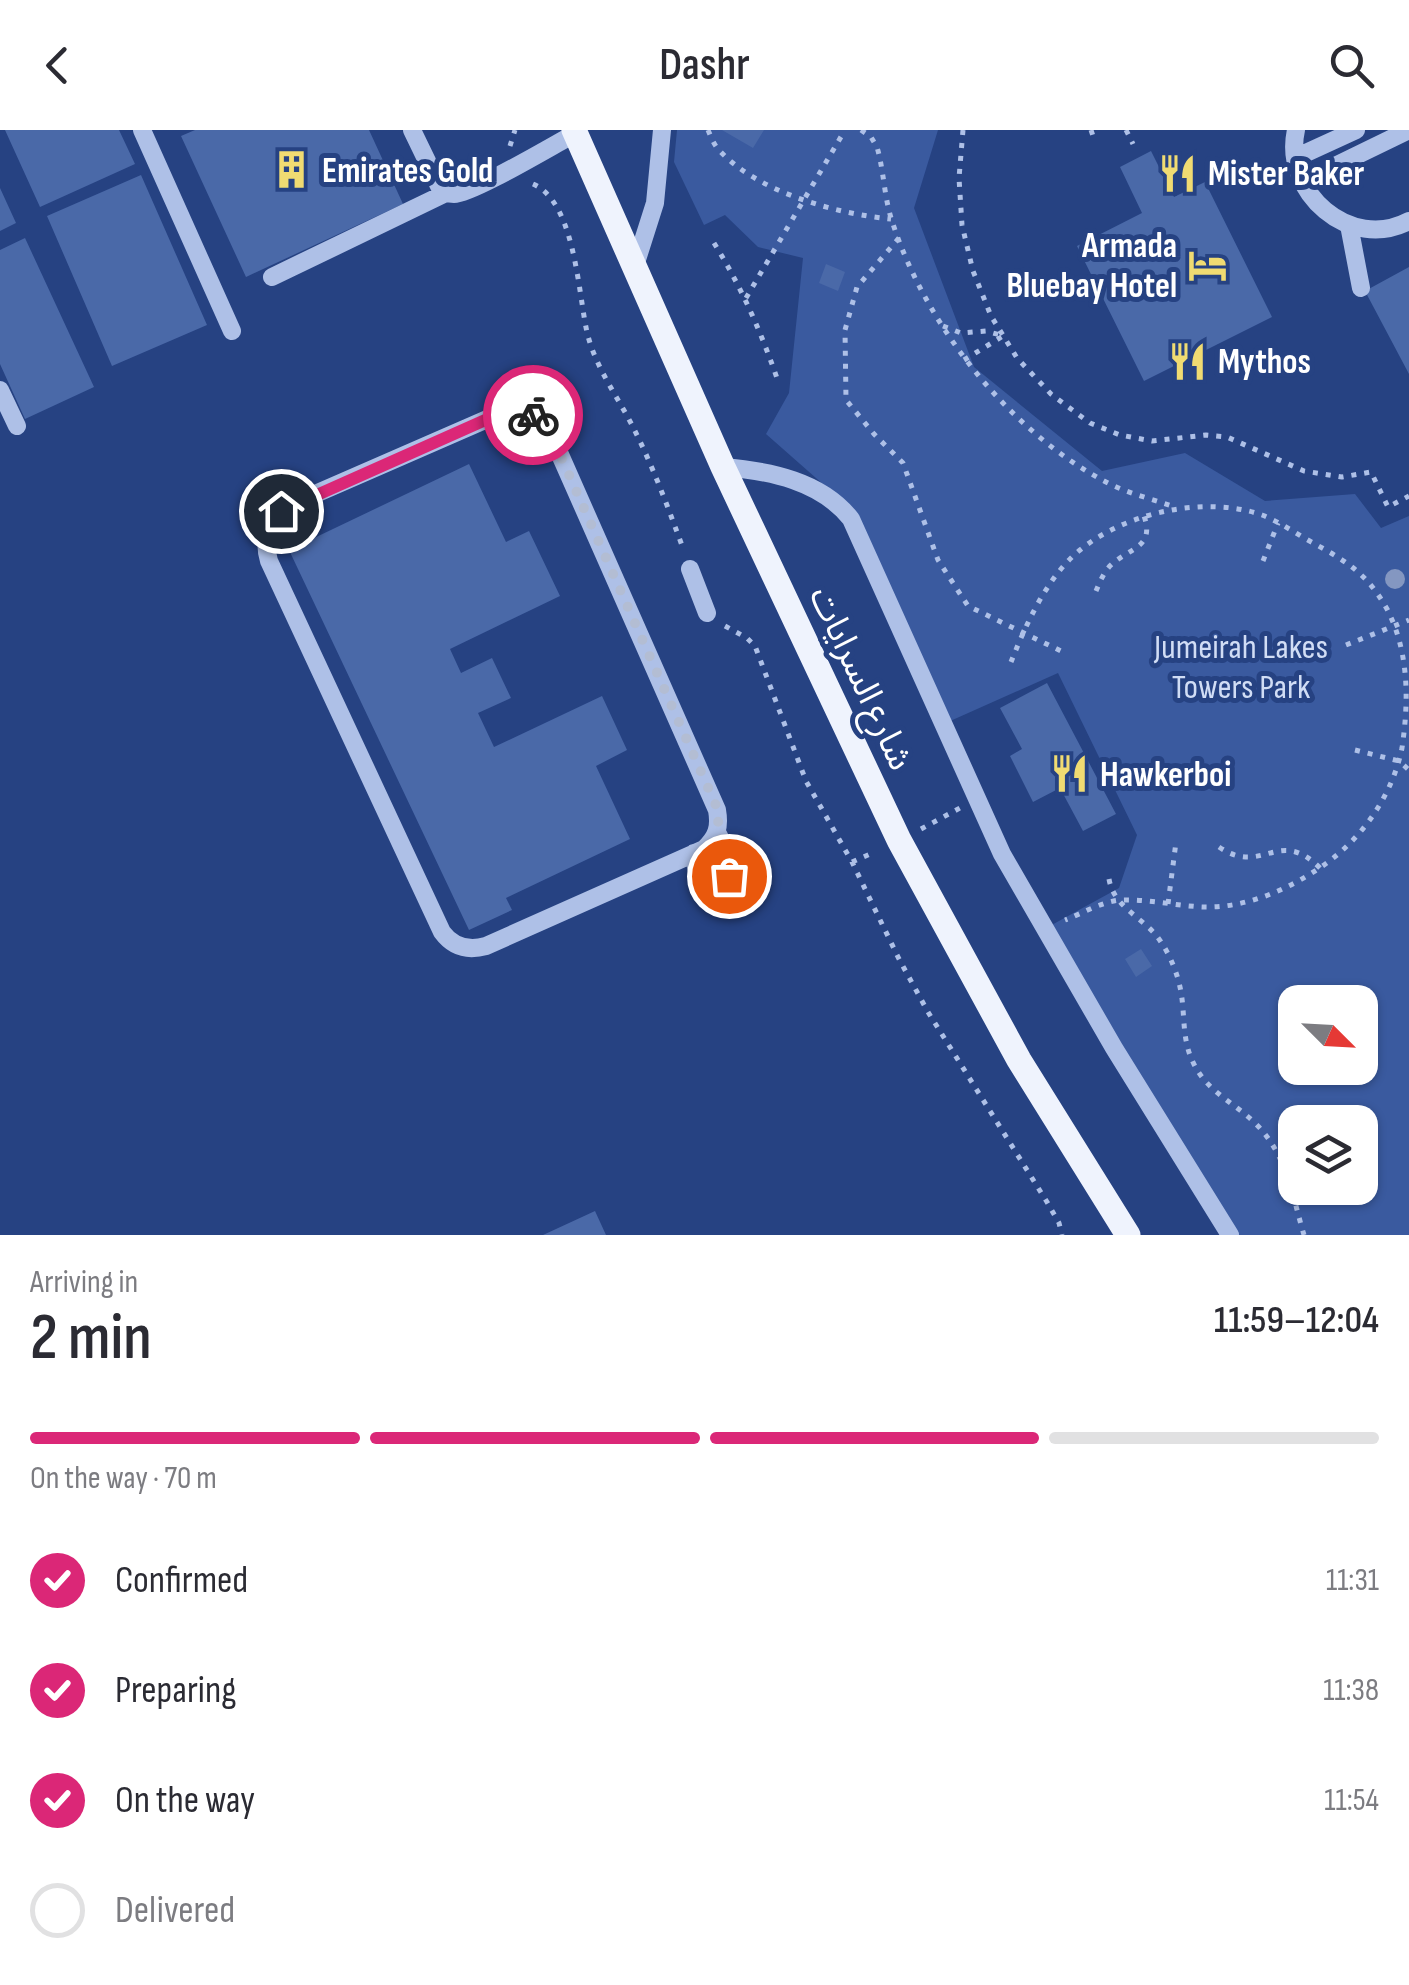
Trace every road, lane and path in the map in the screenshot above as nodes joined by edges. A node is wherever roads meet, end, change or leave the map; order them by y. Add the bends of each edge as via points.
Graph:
1 (142, 130) edge
2 (412, 130) edge
3 (515, 130) edge
4 (662, 130) edge
5 (708, 130) edge
6 (845, 130) edge
7 (861, 130) edge
8 (963, 130) edge
9 (1091, 130) edge
10 (1126, 130) edge
11 (1296, 130) edge
12 (1356, 130) edge
13 (1409, 130) edge
14 (575, 132) edge
15 (1094, 139) dead end
16 (1133, 144) dead end
17 (1294, 158) junction
18 (518, 164) junction
19 (1302, 182) junction
20 (446, 193) junction
21 (804, 199) junction
22 (891, 220) junction
23 (1409, 222) edge
24 (1348, 225) junction
25 (899, 238) junction
26 (714, 242) dead end
27 (634, 269) junction
28 (272, 277) dead end
29 (1361, 288) dead end
30 (746, 298) junction
31 (942, 325) junction
32 (232, 330) dead end
33 (1003, 336) junction
34 (964, 360) junction
35 (780, 384) dead end
36 (0, 390) edge
37 (17, 426) dead end
38 (723, 467) junction
39 (1409, 496) edge
40 (1178, 508) junction
41 (1144, 516) junction
42 (1278, 523) junction
43 (1262, 561) dead end
44 (690, 569) joint
45 (1096, 592) dead end
46 (707, 612) joint
47 (1409, 620) edge
48 (1396, 626) junction
49 (1022, 634) junction
50 (1346, 646) dead end
51 (1063, 652) dead end
52 (1011, 662) dead end
53 (1354, 750) dead end
54 (1399, 761) junction
55 (1409, 770) edge
56 (717, 832) junction
57 (1176, 842) dead end
58 (1219, 847) dead end
59 (694, 853) junction
60 (1320, 868) junction
61 (1109, 879) dead end
62 (1118, 900) junction
63 (1168, 904) junction
64 (1065, 920) dead end
65 (1062, 1235) edge
66 (1128, 1235) edge
67 (1230, 1235) edge
68 (1304, 1235) edge

1 - 32 lane
2 - 20 lane
3 - 18 path via 510,145
4 - 27 lane via 655,203
5 - 21 path via 743,171
6 - 21 path
7 - 22 path via 877,147
8 - 33 path via 962,225 973,271
9 - 15 path
10 - 16 path
11 - 17 lane
12 - 17 lane
13 - 19 lane
14 - 18 lane
14 - 27 main road, شارع السرايات
17 - 19 lane
18 - 20 lane via 461,193
18 - 44 path via 525,181 544,189 555,204 573,248 596,357 646,455
19 - 24 lane via 1329,215
20 - 28 lane
21 - 22 path
21 - 30 path
22 - 25 path
23 - 24 lane via 1376,230
24 - 29 lane
25 - 31 path
25 - 49 path via 857,287 845,330 846,400 903,463 938,560 968,606
26 - 30 path
27 - 38 main road, شارع السرايات
30 - 35 path
31 - 33 path
31 - 34 path
33 - 34 path
33 - 39 path via 1051,394 1120,436 1227,437 1304,472 1371,472 1388,507
34 - 40 path via 1050,446 1105,482
36 - 37 lane
38 - 66 main road, شارع السرايات via 935,909
38 - 67 lane via 802,483 851,519 1002,854
40 - 41 path
40 - 42 path via 1223,508
41 - 45 path via 1145,538 1113,563
41 - 49 path via 1104,532 1070,558
42 - 43 path
42 - 48 path via 1348,562
44 - 46 lane
46 - 65 path via 754,646 806,781 928,1012
47 - 48 path
48 - 50 path
48 - 54 path via 1409,674
49 - 51 path
49 - 52 path
53 - 54 path
54 - 55 path
54 - 60 path via 1369,821
56 - 59 lane
56 - 59 lane via 731,868 723,882 700,878
56 - 59 lane via 718,810 544,422 523,412 501,413 290,506 274,519 266,540 269,561 448,940 466,948 486,946
57 - 63 path
58 - 60 path via 1252,858 1298,850
60 - 63 path via 1248,901
61 - 62 path
62 - 63 path
62 - 64 path
62 - 68 path via 1160,939 1173,964 1192,1060 1204,1081 1273,1145

